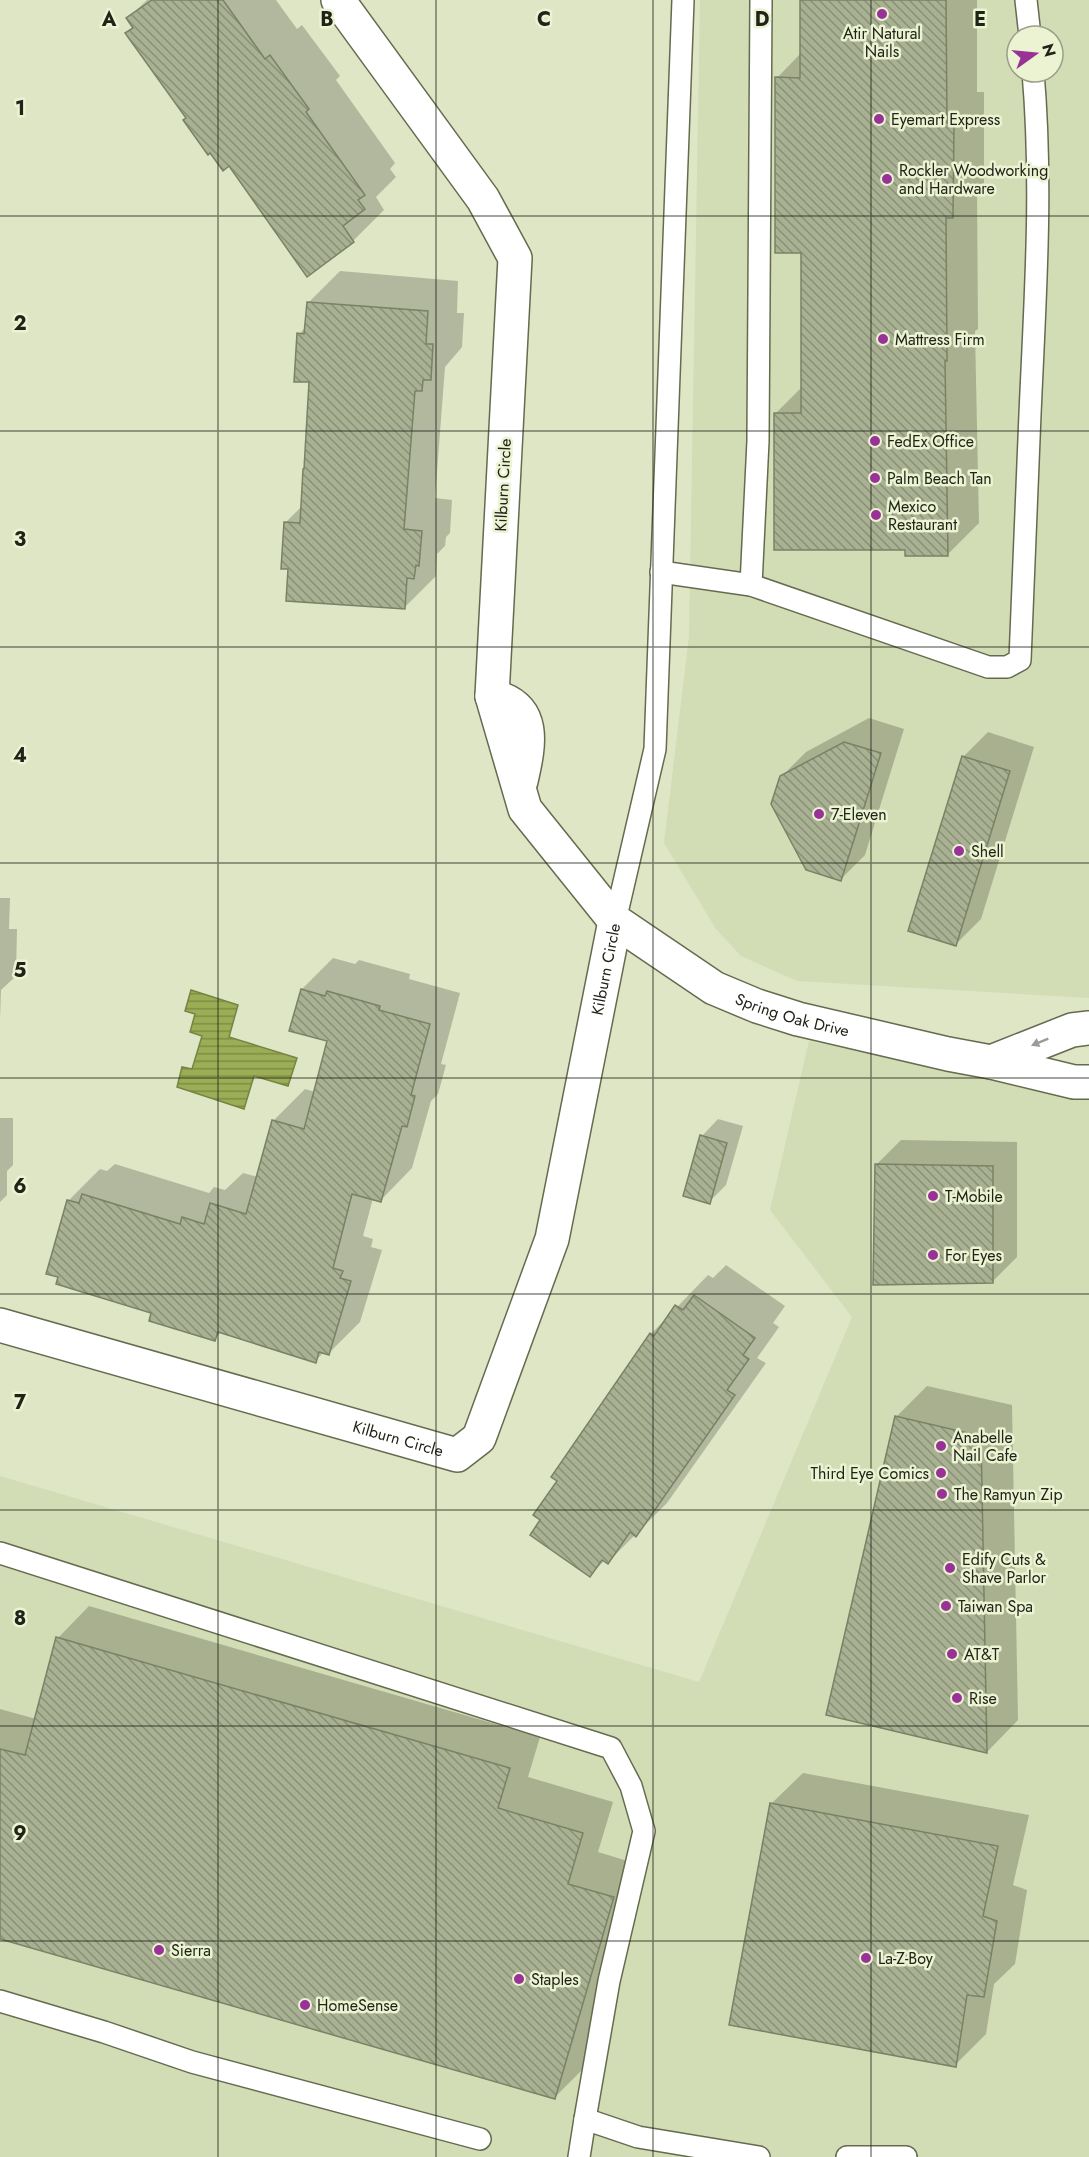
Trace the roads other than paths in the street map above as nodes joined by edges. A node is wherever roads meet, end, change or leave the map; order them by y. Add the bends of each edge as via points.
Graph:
1 (338, 0) edge
2 (683, 0) edge
3 (761, 0) edge
4 (1026, 0) edge
5 (1029, 24) edge
6 (1034, 84) edge
7 (661, 572) junction
8 (751, 585) junction
9 (615, 921) junction
10 (1089, 1028) edge
11 (991, 1062) junction
12 (1089, 1082) edge
13 (0, 1325) edge
14 (0, 1553) edge
15 (0, 2001) edge
16 (585, 2119) junction
17 (480, 2139) dead end
18 (579, 2157) edge
19 (759, 2157) edge
20 (850, 2157) edge
21 (906, 2157) edge

1 - 9 street, Kilburn Circle via 483,199 514,258 492,696 506,699 522,715 528,729 528,751 519,789 525,809
2 - 7 lane
3 - 8 lane via 758,441
4 - 5 lane
6 - 8 lane via 1038,273 1020,660 1007,667 988,667
7 - 8 lane
7 - 9 lane via 655,749
9 - 11 street, Spring Oak Drive via 714,988 757,1006 798,1019
9 - 13 street, Kilburn Circle via 552,1239 479,1438 457,1455
10 -> 11 street via 1072,1030
11 - 12 street, Spring Oak Drive
14 - 16 lane via 611,1748 632,1786 644,1831 609,1981
15 - 17 lane via 192,2062
16 - 18 lane
16 - 19 lane via 638,2137
20 - 21 lane

